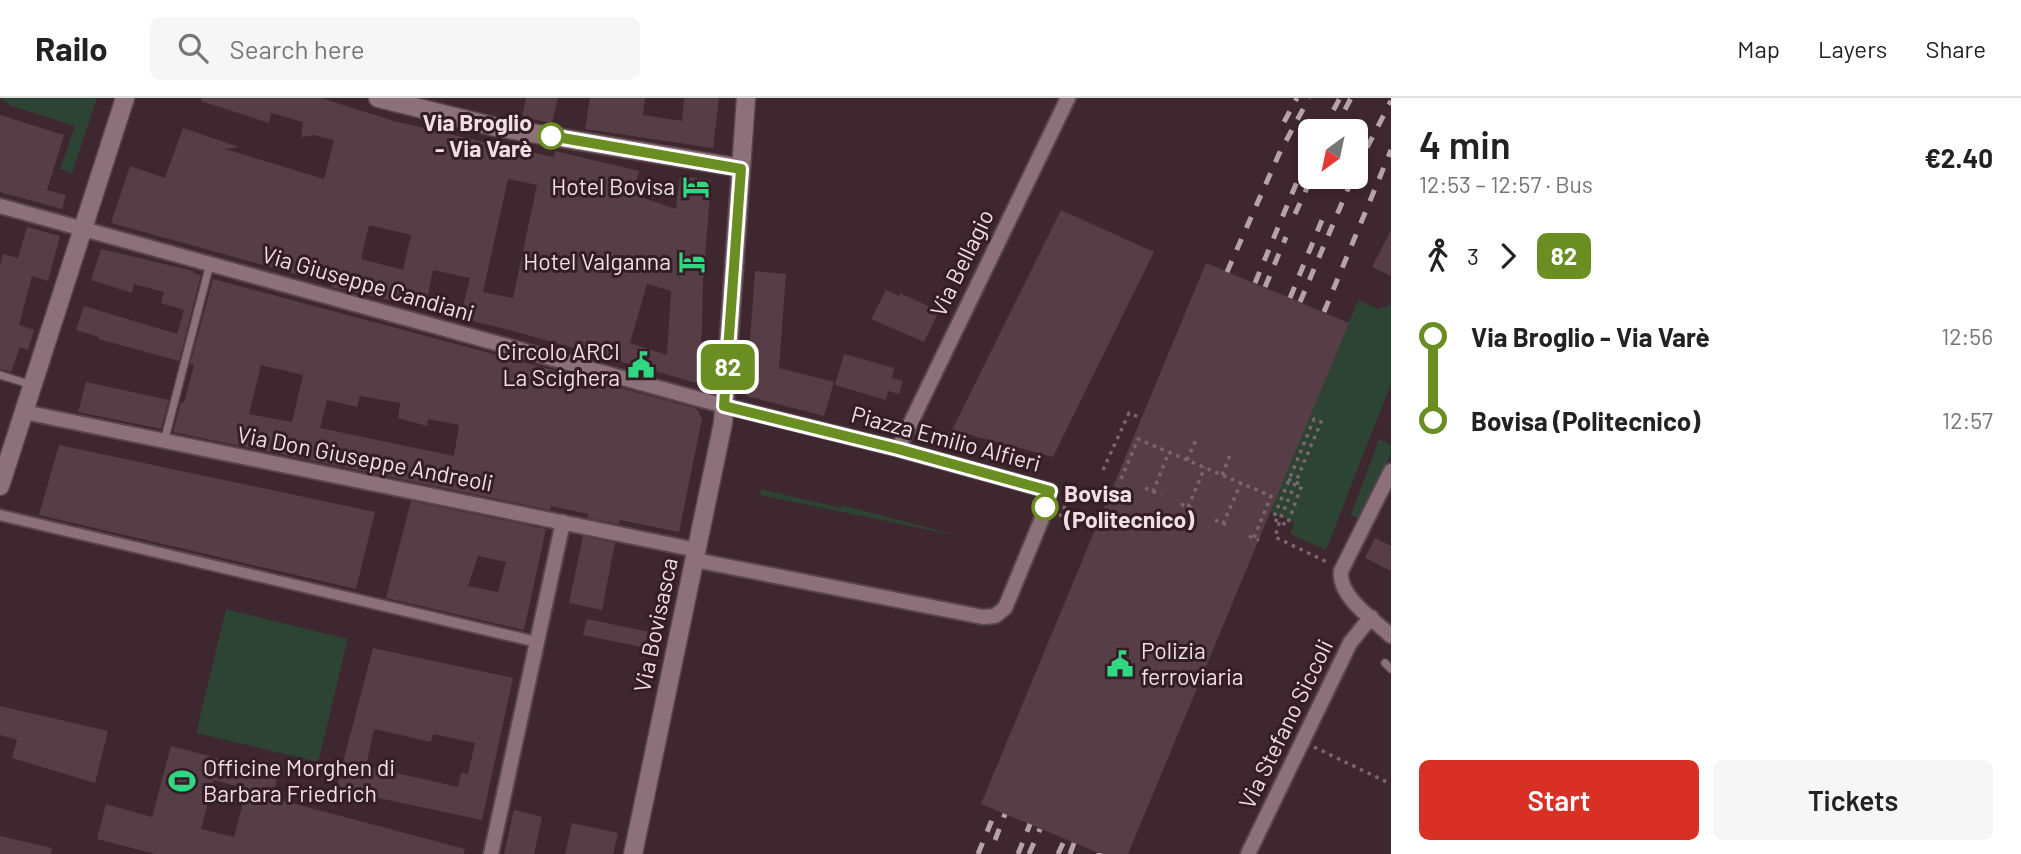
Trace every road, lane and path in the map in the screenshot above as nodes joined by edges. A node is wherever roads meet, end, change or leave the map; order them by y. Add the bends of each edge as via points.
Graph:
1 (125, 98) edge
2 (378, 98) edge
3 (746, 98) edge
4 (1068, 98) edge
5 (741, 169) junction
6 (0, 206) edge
7 (83, 228) junction
8 (210, 263) junction
9 (0, 375) edge
10 (33, 385) junction
11 (724, 406) junction
12 (24, 412) junction
13 (1141, 418) dead end
14 (1196, 440) dead end
15 (163, 442) junction
16 (898, 449) junction
17 (1169, 452) junction
18 (1230, 455) dead end
19 (1187, 460) junction
20 (1205, 467) junction
21 (1103, 470) dead end
22 (1391, 471) edge
23 (1222, 475) junction
24 (1121, 479) dead end
25 (1289, 479) junction
26 (1241, 482) junction
27 (0, 486) edge
28 (1145, 488) dead end
29 (1153, 492) junction
30 (1161, 495) dead end
31 (1181, 504) dead end
32 (1188, 507) junction
33 (1196, 510) dead end
34 (0, 515) edge
35 (1215, 520) dead end
36 (563, 522) junction
37 (1280, 522) junction
38 (1223, 524) junction
39 (1229, 526) dead end
40 (1254, 538) dead end
41 (696, 555) junction
42 (1327, 562) dead end
43 (1371, 617) junction
44 (1391, 636) edge
45 (537, 642) junction
46 (1303, 741) junction
47 (1391, 784) edge
48 (491, 854) edge
49 (633, 854) edge
50 (1248, 854) edge

1 - 7 street
2 - 5 street via 495,127
3 - 5 street, Via Bovisasca
4 - 16 street, Via Bellagio
5 - 11 street, Via Bovisasca
6 - 7 street, Via Giuseppe Candiani
7 - 8 street, Via Giuseppe Candiani
7 - 10 street
8 - 11 street, Via Giuseppe Candiani
8 - 15 lane
9 - 10 lane
10 - 12 street
11 - 16 street, Piazza Emilio Alfieri
11 - 41 street, Via Bovisasca
12 - 15 street, Via Don Giuseppe Andreoli
12 - 27 street
13 - 21 path via 1129,413
14 - 19 path
15 - 36 street, Via Don Giuseppe Andreoli
16 - 41 street, Piazza Emilio Alfieri via 1050,491 1001,613 984,617
17 - 19 path
17 - 24 path via 1138,439
17 - 29 path
18 - 23 path
19 - 20 path
20 - 23 path
20 - 32 path
22 - 43 street via 1340,571 1346,593
23 - 26 path
25 - 37 path via 1273,519
25 - 37 path via 1303,485 1287,525
25 - 37 path via 1314,419 1321,422
26 - 38 path
26 - 40 path via 1271,496
28 - 29 path
29 - 30 path
31 - 32 path
32 - 33 path
34 - 45 street
35 - 38 path
36 - 41 street, Via Don Giuseppe Andreoli
36 - 45 street
37 - 42 path via 1275,537
38 - 39 path
41 - 49 street, Via Bovisasca
43 - 44 street
43 - 46 street, Via Stefano Siccoli via 1350,643
45 - 48 street
46 - 47 path
46 - 50 street, Via Stefano Siccoli

